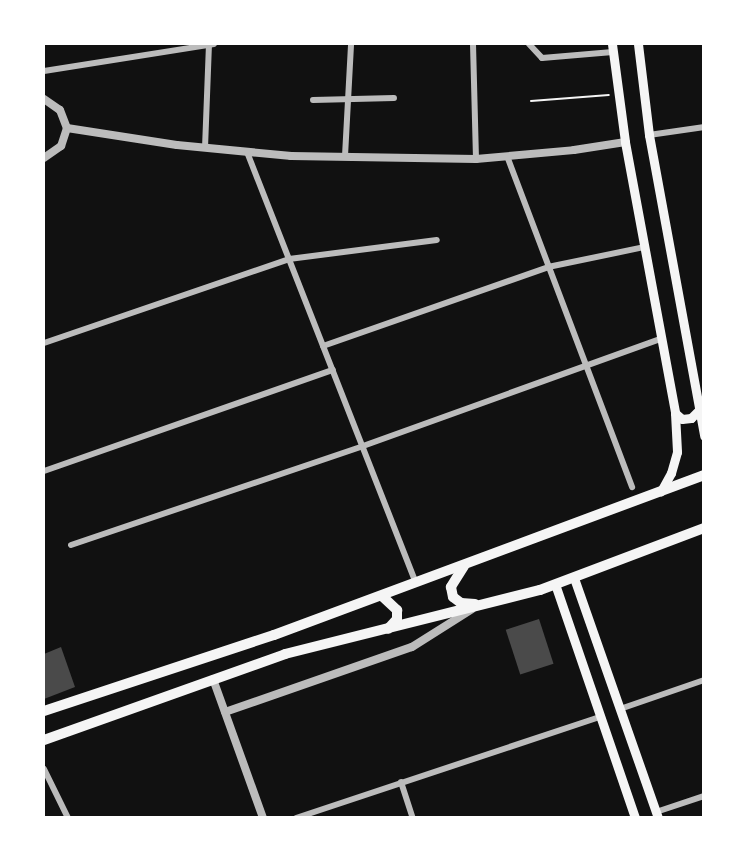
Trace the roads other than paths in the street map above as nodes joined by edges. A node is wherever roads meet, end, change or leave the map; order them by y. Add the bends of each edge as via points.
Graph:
1 (351, 44) edge
2 (473, 44) edge
3 (529, 44) edge
4 (638, 44) edge
5 (211, 45) edge
6 (613, 48) edge
7 (44, 71) edge
8 (394, 98) dead end
9 (44, 99) edge
10 (347, 99) junction
11 (313, 100) dead end
12 (704, 127) edge
13 (67, 128) junction
14 (649, 135) junction
15 (625, 142) junction
16 (205, 148) junction
17 (247, 152) junction
18 (345, 156) junction
19 (507, 156) junction
20 (44, 158) edge
21 (476, 159) junction
22 (437, 240) dead end
23 (645, 247) junction
24 (289, 259) junction
25 (548, 267) junction
26 (661, 339) junction
27 (44, 343) edge
28 (323, 346) junction
29 (585, 364) junction
30 (333, 370) junction
31 (698, 411) junction
32 (675, 413) junction
33 (704, 436) edge
34 (363, 446) junction
35 (44, 471) edge
36 (704, 475) edge
37 (632, 488) dead end
38 (661, 491) junction
39 (704, 528) edge
40 (70, 545) dead end
41 (464, 565) junction
42 (574, 578) junction
43 (416, 583) junction
44 (555, 584) junction
45 (382, 596) junction
46 (480, 606) junction
47 (387, 629) junction
48 (213, 679) junction
49 (704, 680) edge
50 (620, 709) junction
51 (44, 711) edge
52 (225, 711) junction
53 (600, 717) junction
54 (44, 740) edge
55 (44, 770) edge
56 (401, 783) junction
57 (704, 796) edge
58 (657, 815) edge
59 (68, 818) edge
60 (263, 818) edge
61 (296, 818) edge
62 (413, 818) edge
63 (635, 818) edge

1 - 10 street
2 - 21 street
3 - 6 street via 542,58
4 - 14 main road
5 - 7 street
5 - 16 street
6 - 15 main road
8 - 10 street
9 - 13 street via 60,110
10 - 11 street
10 - 18 street
12 - 14 street
13 - 16 street
13 - 20 street via 61,147
14 - 31 main road
15 - 19 street
15 - 23 main road
16 - 17 street
17 - 18 street
17 - 24 street
18 - 21 street
19 - 21 street
19 - 25 street
22 - 24 street
23 - 25 street
23 - 26 main road
24 - 27 street
24 - 28 street
25 - 28 street
25 - 29 street
26 - 29 street
26 - 32 main road
28 - 30 street
29 - 34 street
29 - 37 street
30 - 34 street
30 - 35 street
31 - 32 main road via 682,419
31 - 33 main road
32 - 38 main road via 677,452
34 - 40 street
34 - 43 street
36 - 38 main road
38 - 41 main road
39 - 42 main road
41 - 43 main road
41 - 46 main road via 451,587 453,597 461,603
42 - 44 main road
42 - 50 main road
43 - 45 main road
44 - 46 main road
44 - 53 main road
45 - 47 main road via 397,610 397,619
45 - 51 main road
46 - 47 main road
46 - 52 street via 412,647
47 - 48 main road via 285,654
48 - 52 street
48 - 54 main road
49 - 50 street
50 - 58 main road
52 - 60 street
53 - 56 street
53 - 63 main road
55 - 59 street
56 - 61 street
56 - 62 street
57 - 58 street

